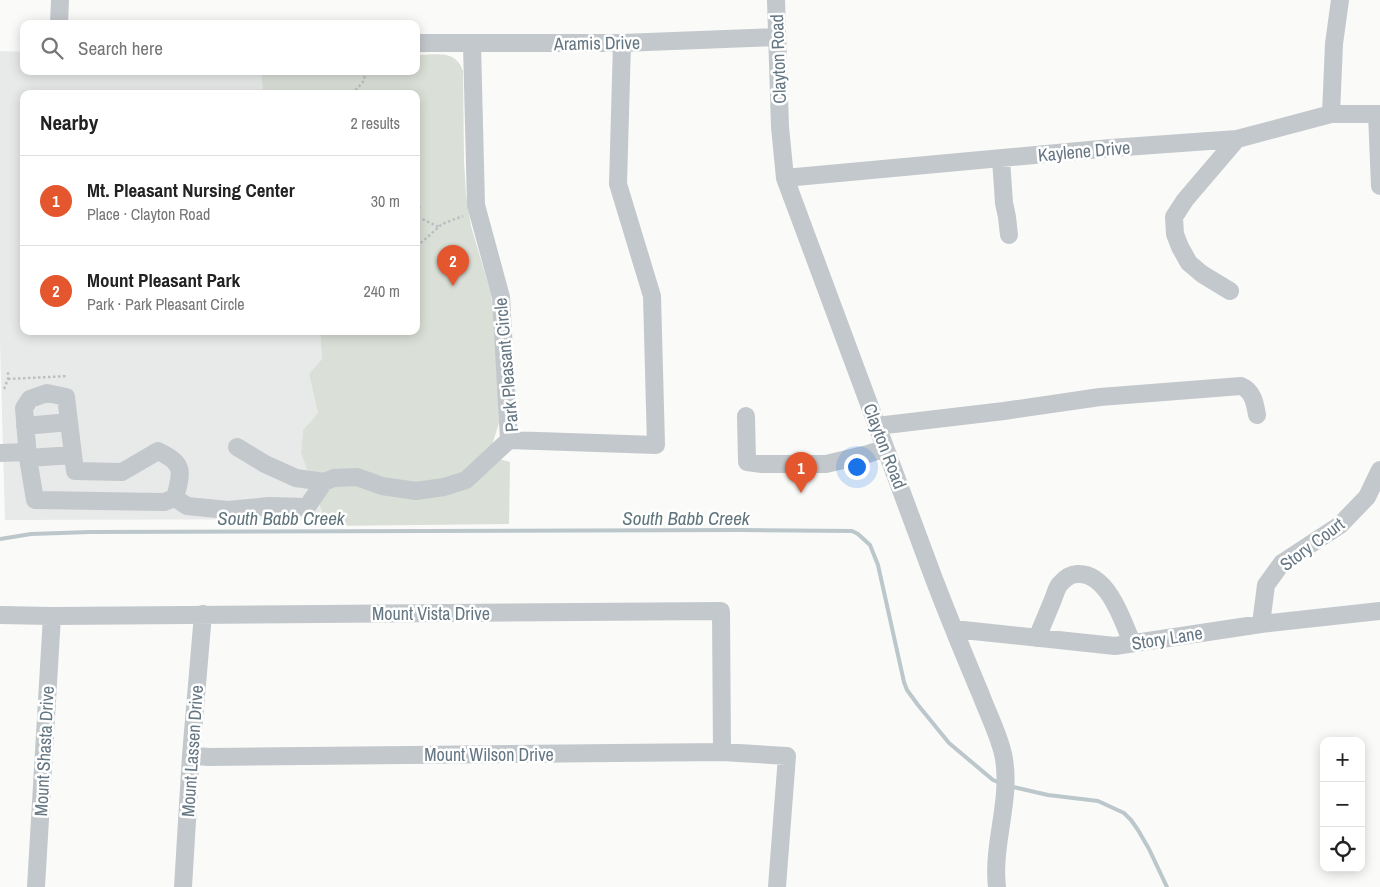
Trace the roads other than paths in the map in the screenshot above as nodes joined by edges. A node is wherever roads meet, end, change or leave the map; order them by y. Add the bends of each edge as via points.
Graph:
1 (60, 0) edge
2 (776, 0) edge
3 (1340, 0) edge
4 (59, 20) edge
5 (777, 38) junction
6 (420, 43) edge
7 (622, 43) junction
8 (472, 44) junction
9 (1331, 114) junction
10 (1378, 114) edge
11 (1237, 139) junction
12 (1001, 159) junction
13 (785, 178) junction
14 (1380, 186) edge
15 (1009, 235) dead end
16 (1230, 291) dead end
17 (1257, 415) dead end
18 (746, 416) dead end
19 (69, 422) junction
20 (25, 426) junction
21 (877, 426) junction
22 (509, 440) junction
23 (238, 447) dead end
24 (885, 448) junction
25 (0, 453) edge
26 (73, 454) junction
27 (27, 455) junction
28 (1380, 470) edge
29 (324, 482) junction
30 (175, 498) junction
31 (1380, 611) edge
32 (203, 614) junction
33 (0, 615) edge
34 (52, 616) junction
35 (1261, 624) junction
36 (954, 630) junction
37 (1037, 638) junction
38 (1132, 643) junction
39 (722, 752) junction
40 (190, 756) junction
41 (36, 887) edge
42 (183, 887) edge
43 (777, 887) edge
44 (997, 887) edge

1 - 4 street
2 - 5 street, Clayton Road
3 - 9 street via 1334,44
5 - 7 street, Aramis Drive
5 - 13 street, Clayton Road
6 - 8 street, Aramis Drive
7 - 8 street, Aramis Drive
7 - 22 street, Park Pleasant Circle via 618,184 652,296 656,444
8 - 22 street, Park Pleasant Circle via 476,206 501,297
9 - 10 street, Kaylene Drive
9 - 11 street, Kaylene Drive
10 - 14 street
11 - 12 street, Kaylene Drive
11 - 16 street via 1174,217 1175,234 1190,263
12 - 13 street, Kaylene Drive
12 - 15 street
13 - 21 street, Clayton Road
17 - 21 street via 1254,398 1247,388 1240,386 1100,397
18 - 24 street via 747,462 826,464
19 - 20 street
19 - 20 street via 66,397 47,393 30,399 24,408
19 - 26 street
20 - 27 street
21 - 24 street, Clayton Road
22 - 29 street via 466,480 444,487 416,491 382,486 357,477
23 - 29 street via 296,478
24 - 36 street, Clayton Road
25 - 27 street
26 - 27 street
26 - 30 street via 75,471 122,472 158,451 171,457 179,466 181,477
27 - 30 street via 35,500 164,502
28 - 35 street, Story Court via 1367,497 1340,525 1282,563 1266,585
29 - 30 street via 307,506 228,510 187,506
31 - 35 street, Story Lane
32 - 34 street, Mount Vista Drive
32 - 39 street, Mount Vista Drive via 721,612
32 - 40 street, Mount Lassen Drive
33 - 34 street, Mount Vista Drive
34 - 41 street, Mount Shasta Drive
35 - 38 street, Story Lane
36 - 37 street, Story Lane
36 - 44 street, Clayton Road via 1004,756 1006,792 997,850
37 - 38 street, Story Lane via 1115,646
37 - 38 street via 1058,586 1066,577 1076,573 1087,574 1107,592
39 - 40 street, Mount Wilson Drive
39 - 43 street, Mount Wilson Drive via 787,756
40 - 42 street, Mount Lassen Drive

